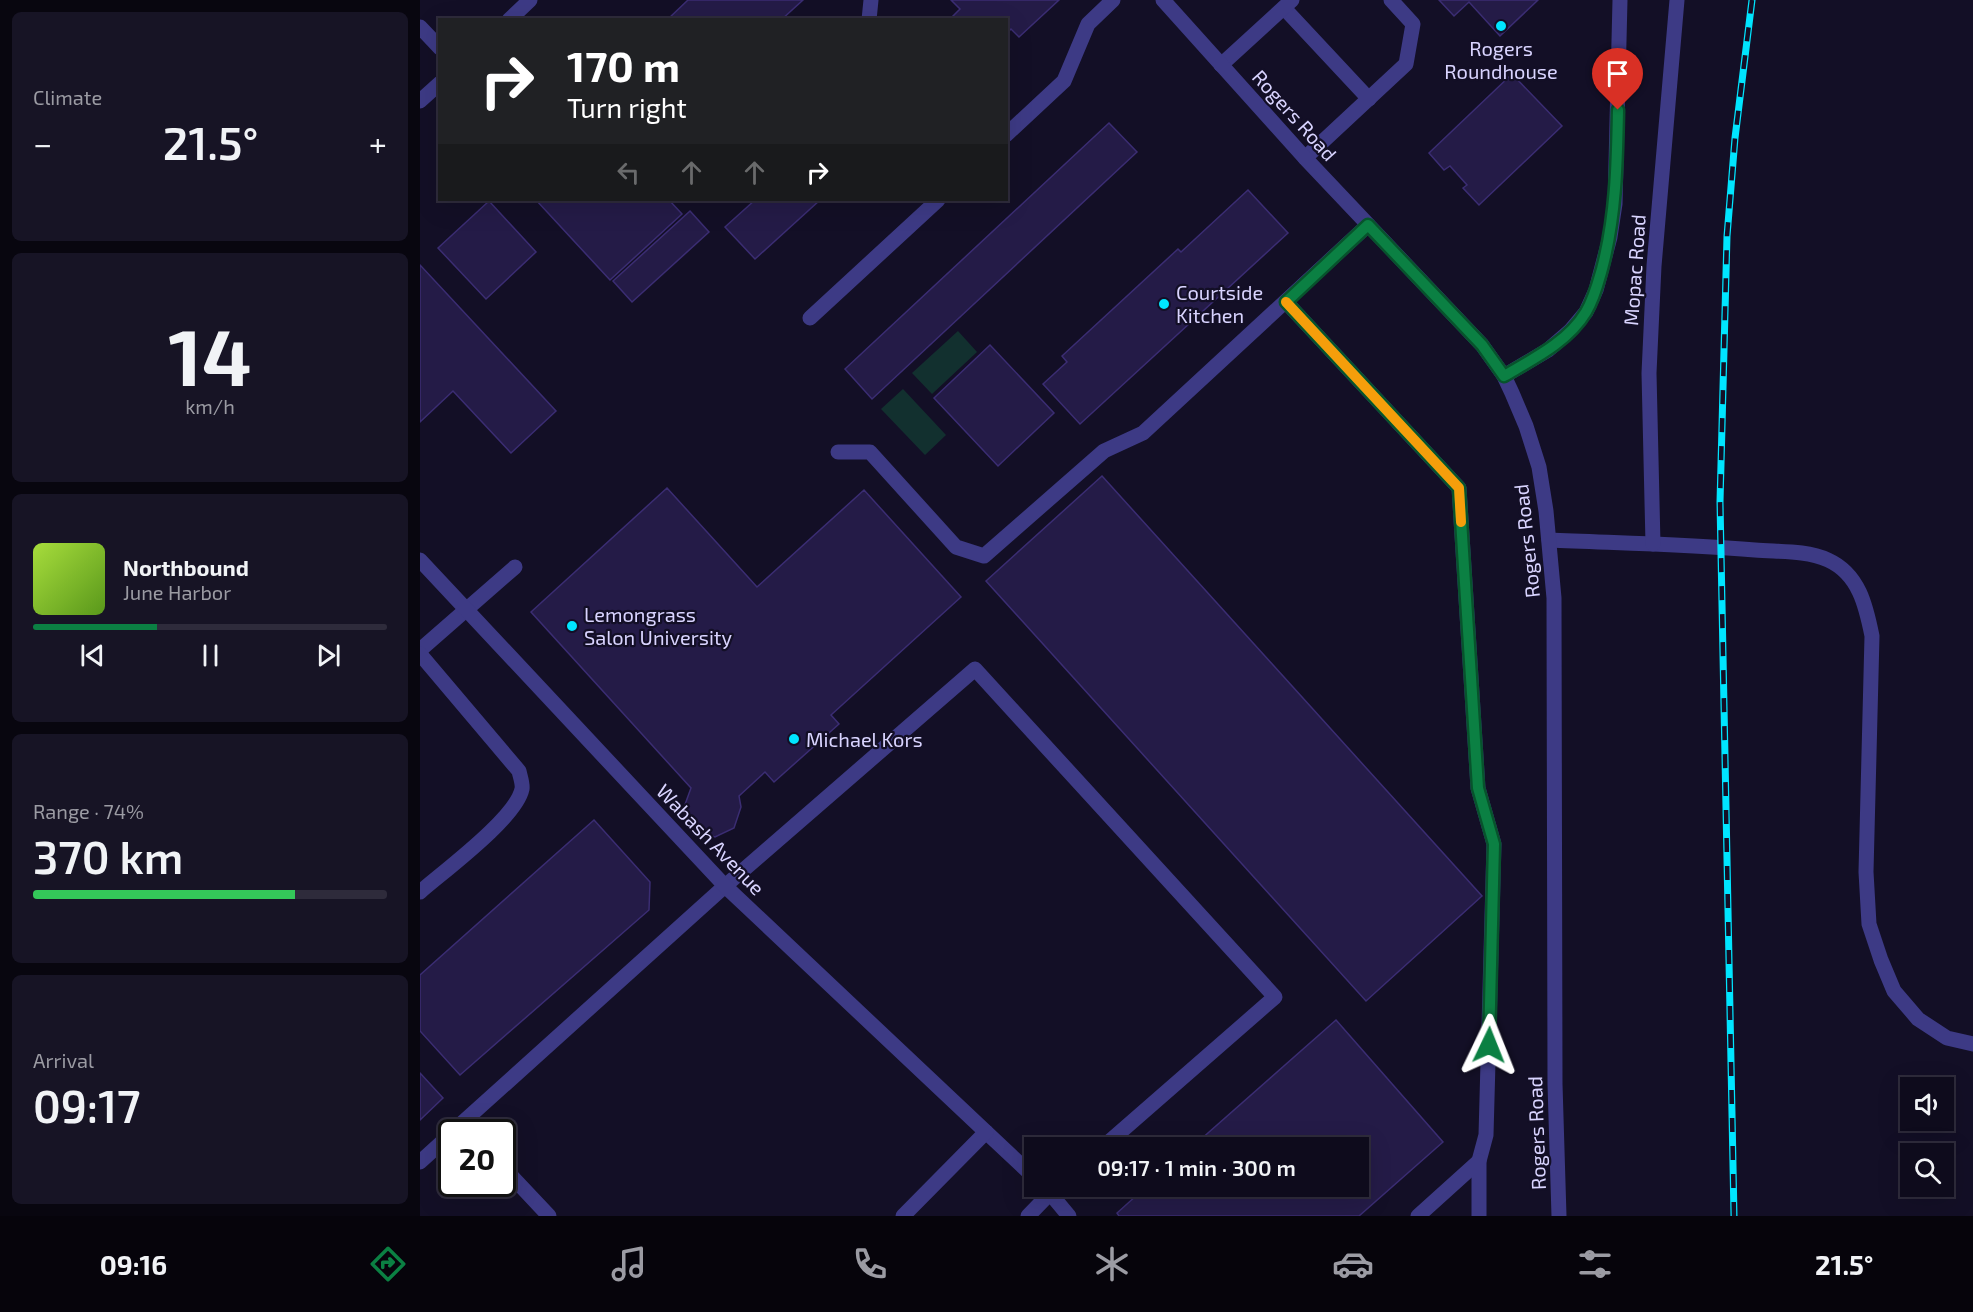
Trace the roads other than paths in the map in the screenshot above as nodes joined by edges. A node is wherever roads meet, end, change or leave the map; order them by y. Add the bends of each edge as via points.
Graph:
1 (530, 0) edge
2 (871, 0) edge
3 (1113, 0) edge
4 (1163, 0) edge
5 (1391, 0) edge
6 (1620, 0) edge
7 (1677, 0) edge
8 (1288, 4) edge
9 (511, 18) edge
10 (869, 18) edge
11 (420, 27) edge
12 (438, 46) edge
13 (1221, 65) junction
14 (438, 85) edge
15 (1369, 99) junction
16 (420, 101) edge
17 (1008, 133) edge
18 (1305, 159) junction
19 (937, 201) edge
20 (1368, 225) junction
21 (1286, 302) junction
22 (810, 318) dead end
23 (1504, 376) junction
24 (838, 452) dead end
25 (1549, 540) junction
26 (1653, 544) junction
27 (420, 560) edge
28 (515, 567) dead end
29 (466, 610) junction
30 (420, 652) edge
31 (725, 886) junction
32 (420, 892) edge
33 (1973, 1044) edge
34 (471, 1119) edge
35 (986, 1132) junction
36 (1115, 1137) edge
37 (438, 1147) edge
38 (1479, 1161) junction
39 (420, 1162) edge
40 (1024, 1168) edge
41 (516, 1181) edge
42 (1043, 1197) edge
43 (1056, 1197) edge
44 (549, 1216) edge
45 (903, 1216) edge
46 (1028, 1216) edge
47 (1069, 1216) edge
48 (1418, 1216) edge
49 (1479, 1216) edge
50 (1559, 1216) edge

1 - 9 street
2 - 10 street
3 - 17 street via 1088,24 1064,81
4 - 13 street, Rogers Road
5 - 15 street via 1413,24 1406,64
6 - 23 street, Mopac Road via 1615,204 1596,290 1586,312 1570,331 1548,350
7 - 26 street, Mopac Road via 1654,266 1649,373
8 - 13 street
8 - 15 street
11 - 12 street
13 - 18 street, Rogers Road
14 - 16 street
15 - 18 street
18 - 20 street, Rogers Road
19 - 22 street
20 - 21 street
20 - 23 street, Rogers Road via 1482,345
21 - 24 street via 1143,433 1104,451 984,556 956,547 870,452
21 - 38 street via 1459,488 1478,788 1494,844 1486,1135
23 - 25 street, Rogers Road via 1539,467
25 - 26 street
25 - 50 street, Rogers Road via 1554,598
26 - 33 street via 1804,554 1828,560 1851,578 1866,604 1872,636 1866,872 1869,924 1894,991 1918,1019 1947,1038
27 - 29 street, Wabash Avenue
28 - 29 street
29 - 30 street
29 - 31 street, Wabash Avenue
30 - 32 street via 519,771 522,788 515,805 496,826
31 - 34 street
31 - 35 street, Wabash Avenue
31 - 36 street via 975,669 1275,997
35 - 40 street, Wabash Avenue
35 - 45 street
37 - 39 street
38 - 48 street
38 - 49 street
41 - 44 street
42 - 46 street
43 - 47 street

